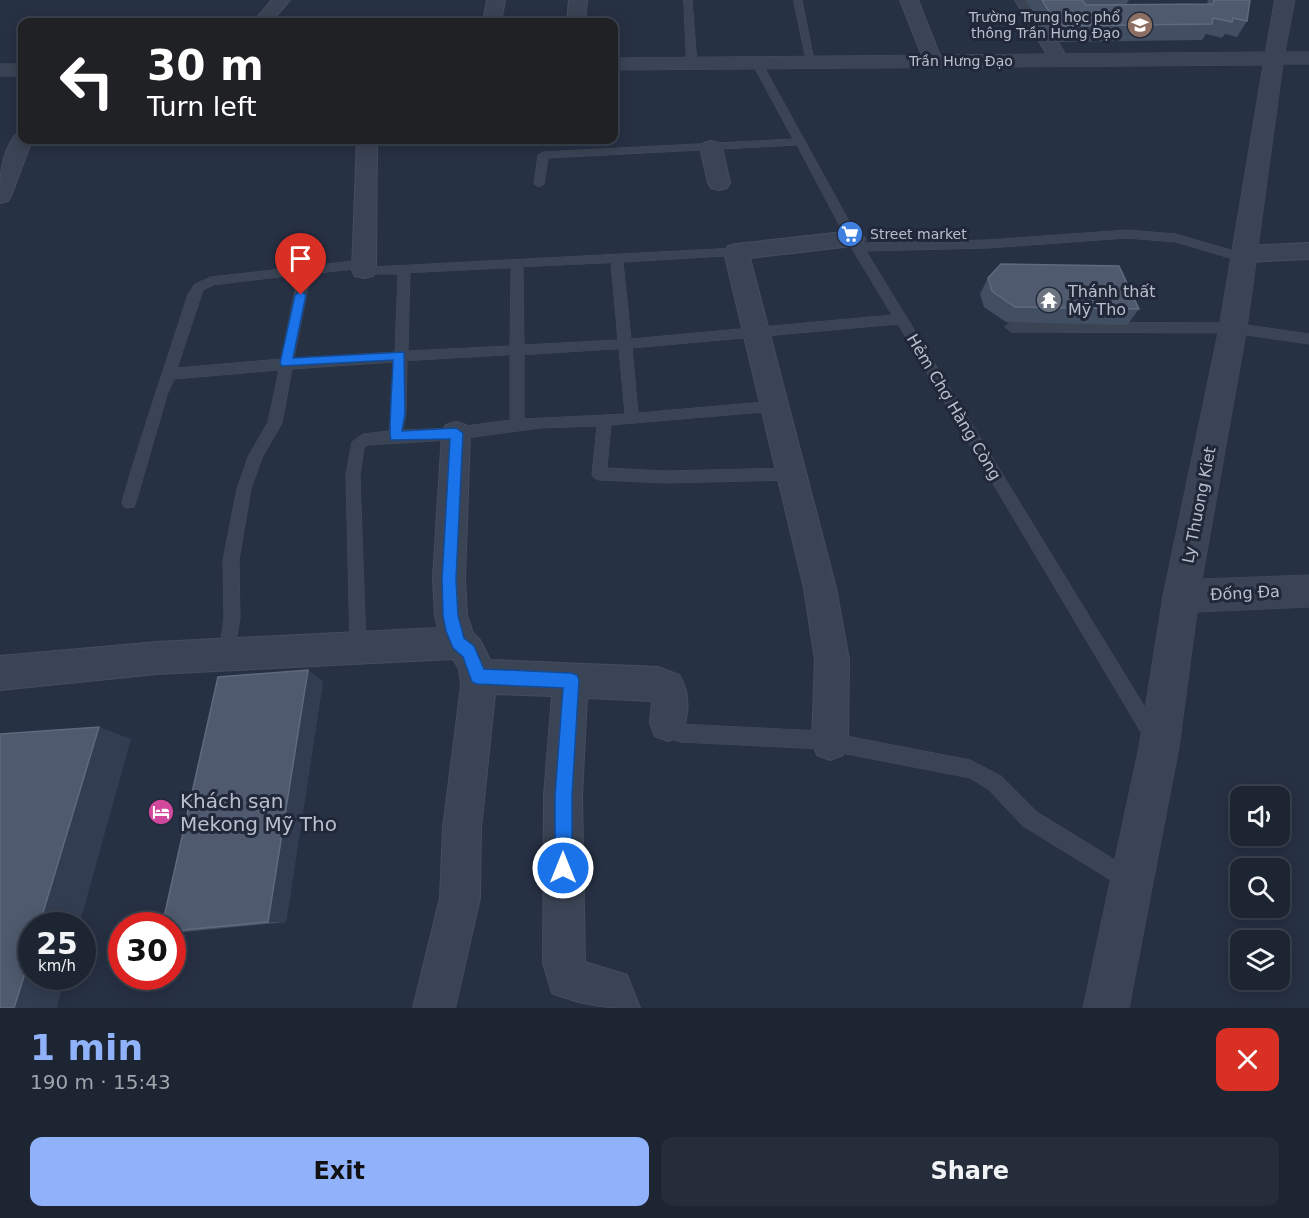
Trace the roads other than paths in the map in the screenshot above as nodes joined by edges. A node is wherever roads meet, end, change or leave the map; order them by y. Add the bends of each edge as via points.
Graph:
1 (281, 0) edge
2 (496, 0) edge
3 (578, 0) edge
4 (688, 0) edge
5 (798, 0) edge
6 (909, 0) edge
7 (1024, 0) edge
8 (1285, 0) edge
9 (265, 18) edge
10 (493, 18) edge
11 (576, 18) edge
12 (1274, 58) junction
13 (1309, 58) edge
14 (933, 61) junction
15 (1060, 61) junction
16 (757, 63) junction
17 (812, 63) junction
18 (618, 64) edge
19 (692, 64) junction
20 (0, 70) edge
21 (18, 70) edge
22 (799, 142) junction
23 (20, 144) edge
24 (367, 144) edge
25 (711, 147) junction
26 (719, 183) dead end
27 (539, 184) dead end
28 (0, 196) edge
29 (855, 243) junction
30 (1309, 251) edge
31 (736, 252) junction
32 (1244, 256) junction
33 (617, 259) junction
34 (517, 264) junction
35 (363, 267) junction
36 (404, 270) junction
37 (306, 272) junction
38 (900, 319) junction
39 (1011, 327) edge
40 (1233, 328) junction
41 (757, 334) junction
42 (1309, 339) edge
43 (626, 344) junction
44 (516, 349) junction
45 (399, 355) junction
46 (286, 363) junction
47 (169, 374) junction
48 (775, 406) junction
49 (632, 419) junction
50 (605, 420) junction
51 (517, 425) junction
52 (456, 433) junction
53 (395, 436) junction
54 (792, 474) junction
55 (129, 502) dead end
56 (1309, 591) edge
57 (1181, 596) junction
58 (459, 643) junction
59 (358, 647) junction
60 (227, 656) junction
61 (0, 673) edge
62 (477, 676) junction
63 (571, 680) junction
64 (668, 723) joint
65 (830, 742) junction
66 (1159, 747) junction
67 (1131, 882) junction
68 (434, 1008) edge
69 (619, 1008) edge
70 (1106, 1008) edge

1 - 9 street
2 - 10 street
3 - 11 street
4 - 19 lane
5 - 17 lane
6 - 14 street
7 - 15 street
8 - 12 street, Ly Thuong Kiet
12 - 13 street, Trần Hưng Đạo
12 - 15 street, Trần Hưng Đạo
12 - 32 street, Ly Thuong Kiet
14 - 15 street, Trần Hưng Đạo
14 - 17 street, Trần Hưng Đạo
16 - 17 street, Trần Hưng Đạo
16 - 19 street, Trần Hưng Đạo
16 - 22 lane, Hẻm Chợ Hàng Còng
18 - 19 street, Trần Hưng Đạo
20 - 21 street
22 - 25 lane
22 - 29 lane, Hẻm Chợ Hàng Còng
23 - 28 street
24 - 35 street
25 - 26 street
25 - 27 lane via 543,155
29 - 31 street
29 - 32 lane via 988,244 1127,234 1176,238
29 - 38 lane, Hẻm Chợ Hàng Còng
30 - 32 street
31 - 33 lane
31 - 41 street
32 - 40 street, Ly Thuong Kiet
33 - 34 lane
33 - 43 lane
34 - 36 lane
34 - 44 lane
35 - 36 lane
35 - 37 lane
36 - 45 lane
37 - 46 lane
37 - 47 lane via 211,281 199,287
38 - 41 lane
38 - 66 lane, Hẻm Chợ Hàng Còng
39 - 40 lane
40 - 42 lane
40 - 57 street, Ly Thuong Kiet
41 - 43 lane
41 - 48 street
43 - 44 lane
43 - 49 lane
44 - 45 lane
44 - 51 lane
45 - 46 lane
45 - 53 lane
46 - 47 lane
46 - 60 lane via 275,423 255,458 244,489 231,560 232,618
47 - 55 lane
48 - 49 lane
48 - 54 street
49 - 50 lane
50 - 51 lane
50 - 54 lane via 599,474
51 - 52 lane
52 - 53 lane
52 - 58 street via 449,579 451,616
53 - 59 lane via 363,440 357,446 353,475
54 - 65 street via 820,588 832,660
56 - 57 street, Đống Đa
57 - 66 street, Ly Thuong Kiet
58 - 59 street
58 - 62 street via 468,651
59 - 60 street
60 - 61 street via 157,658
62 - 63 street
62 - 68 street via 462,828 460,898
63 - 64 street via 667,687
63 - 69 street via 563,796 564,963 567,978 612,990
64 - 65 lane via 680,733
65 - 67 lane via 953,764 980,773 998,785 1030,819
66 - 67 street, Ly Thuong Kiet
67 - 70 street, Ly Thuong Kiet

